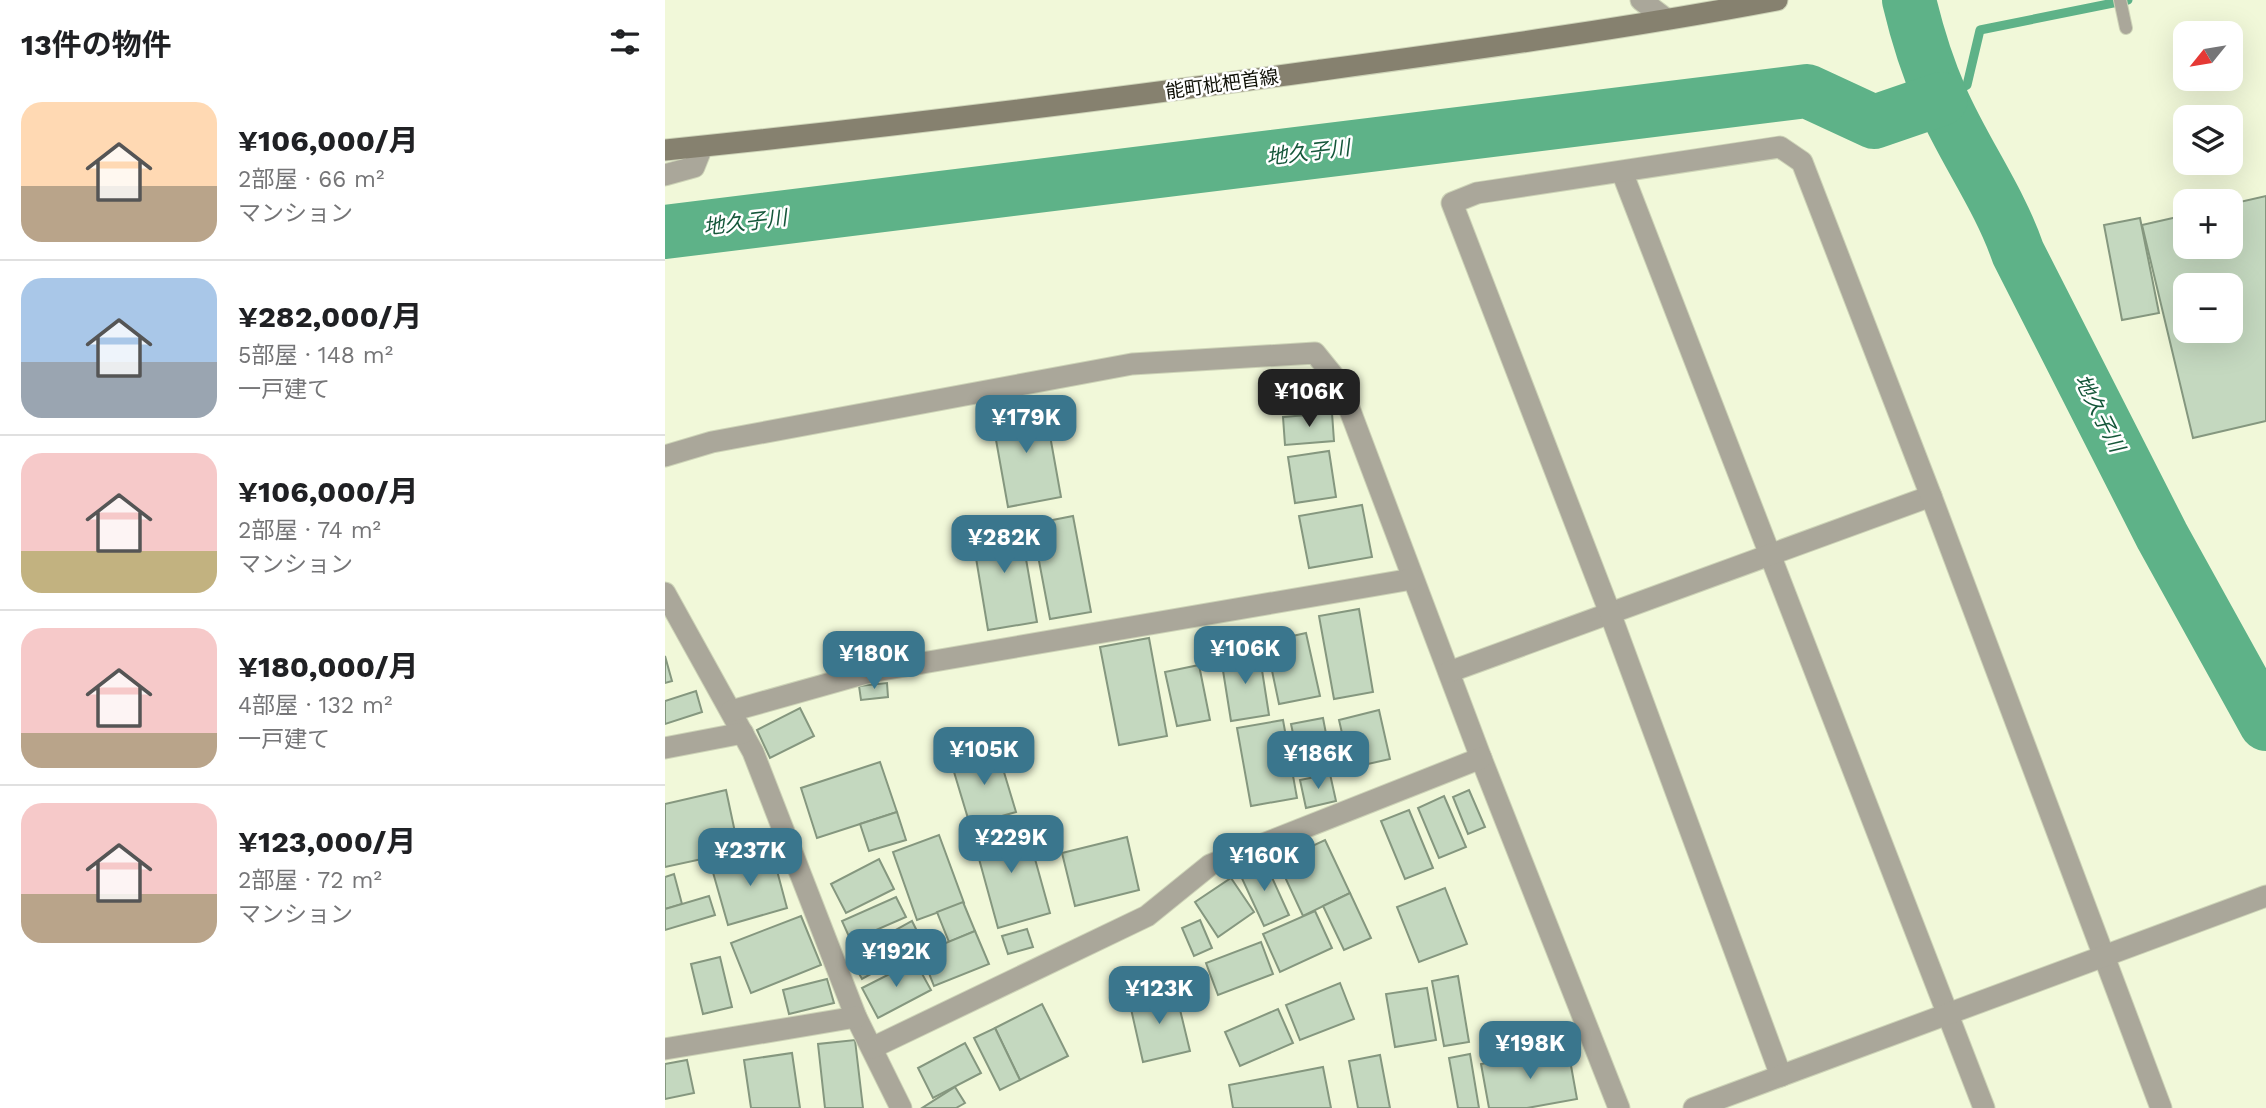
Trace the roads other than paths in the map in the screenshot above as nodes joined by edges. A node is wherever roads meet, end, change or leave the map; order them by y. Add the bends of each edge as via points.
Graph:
1 (1641, 0) edge
2 (1777, 0) edge
3 (2121, 2) edge
4 (1666, 19) junction
5 (2126, 28) dead end
6 (702, 146) junction
7 (665, 150) edge
8 (1622, 172) junction
9 (665, 176) edge
10 (665, 456) edge
11 (1931, 496) junction
12 (1769, 556) junction
13 (1412, 579) junction
14 (665, 593) edge
15 (1610, 613) junction
16 (1449, 672) junction
17 (731, 711) junction
18 (743, 733) junction
19 (665, 748) edge
20 (1481, 758) junction
21 (2266, 896) edge
22 (2104, 958) junction
23 (1949, 1015) junction
24 (856, 1017) junction
25 (872, 1048) junction
26 (665, 1049) edge
27 (1781, 1076) junction
28 (901, 1108) edge
29 (1619, 1108) edge
30 (1694, 1108) edge
31 (1984, 1108) edge
32 (2161, 1108) edge

1 - 4 street
2 - 4 main road, 能町枇杷首線
3 - 5 lane
4 - 6 main road, 能町枇杷首線 via 1201,87
6 - 7 main road, 能町枇杷首線
6 - 9 street via 694,167
8 - 11 street via 1780,147 1802,162
8 - 12 street
8 - 15 street via 1477,193 1452,203
10 - 13 street via 712,442 1132,364 1315,353 1340,384
11 - 12 street
11 - 22 street
12 - 15 street
12 - 23 street
13 - 16 street
13 - 17 street via 870,672
14 - 17 street
15 - 16 street
15 - 27 street
16 - 20 street
17 - 18 street
18 - 19 street
18 - 24 street
20 - 25 street via 1210,865 1147,916
20 - 29 street
21 - 22 street
22 - 23 street
22 - 32 street
23 - 27 street
23 - 31 street
24 - 25 street
24 - 26 street
25 - 28 street
27 - 30 street

